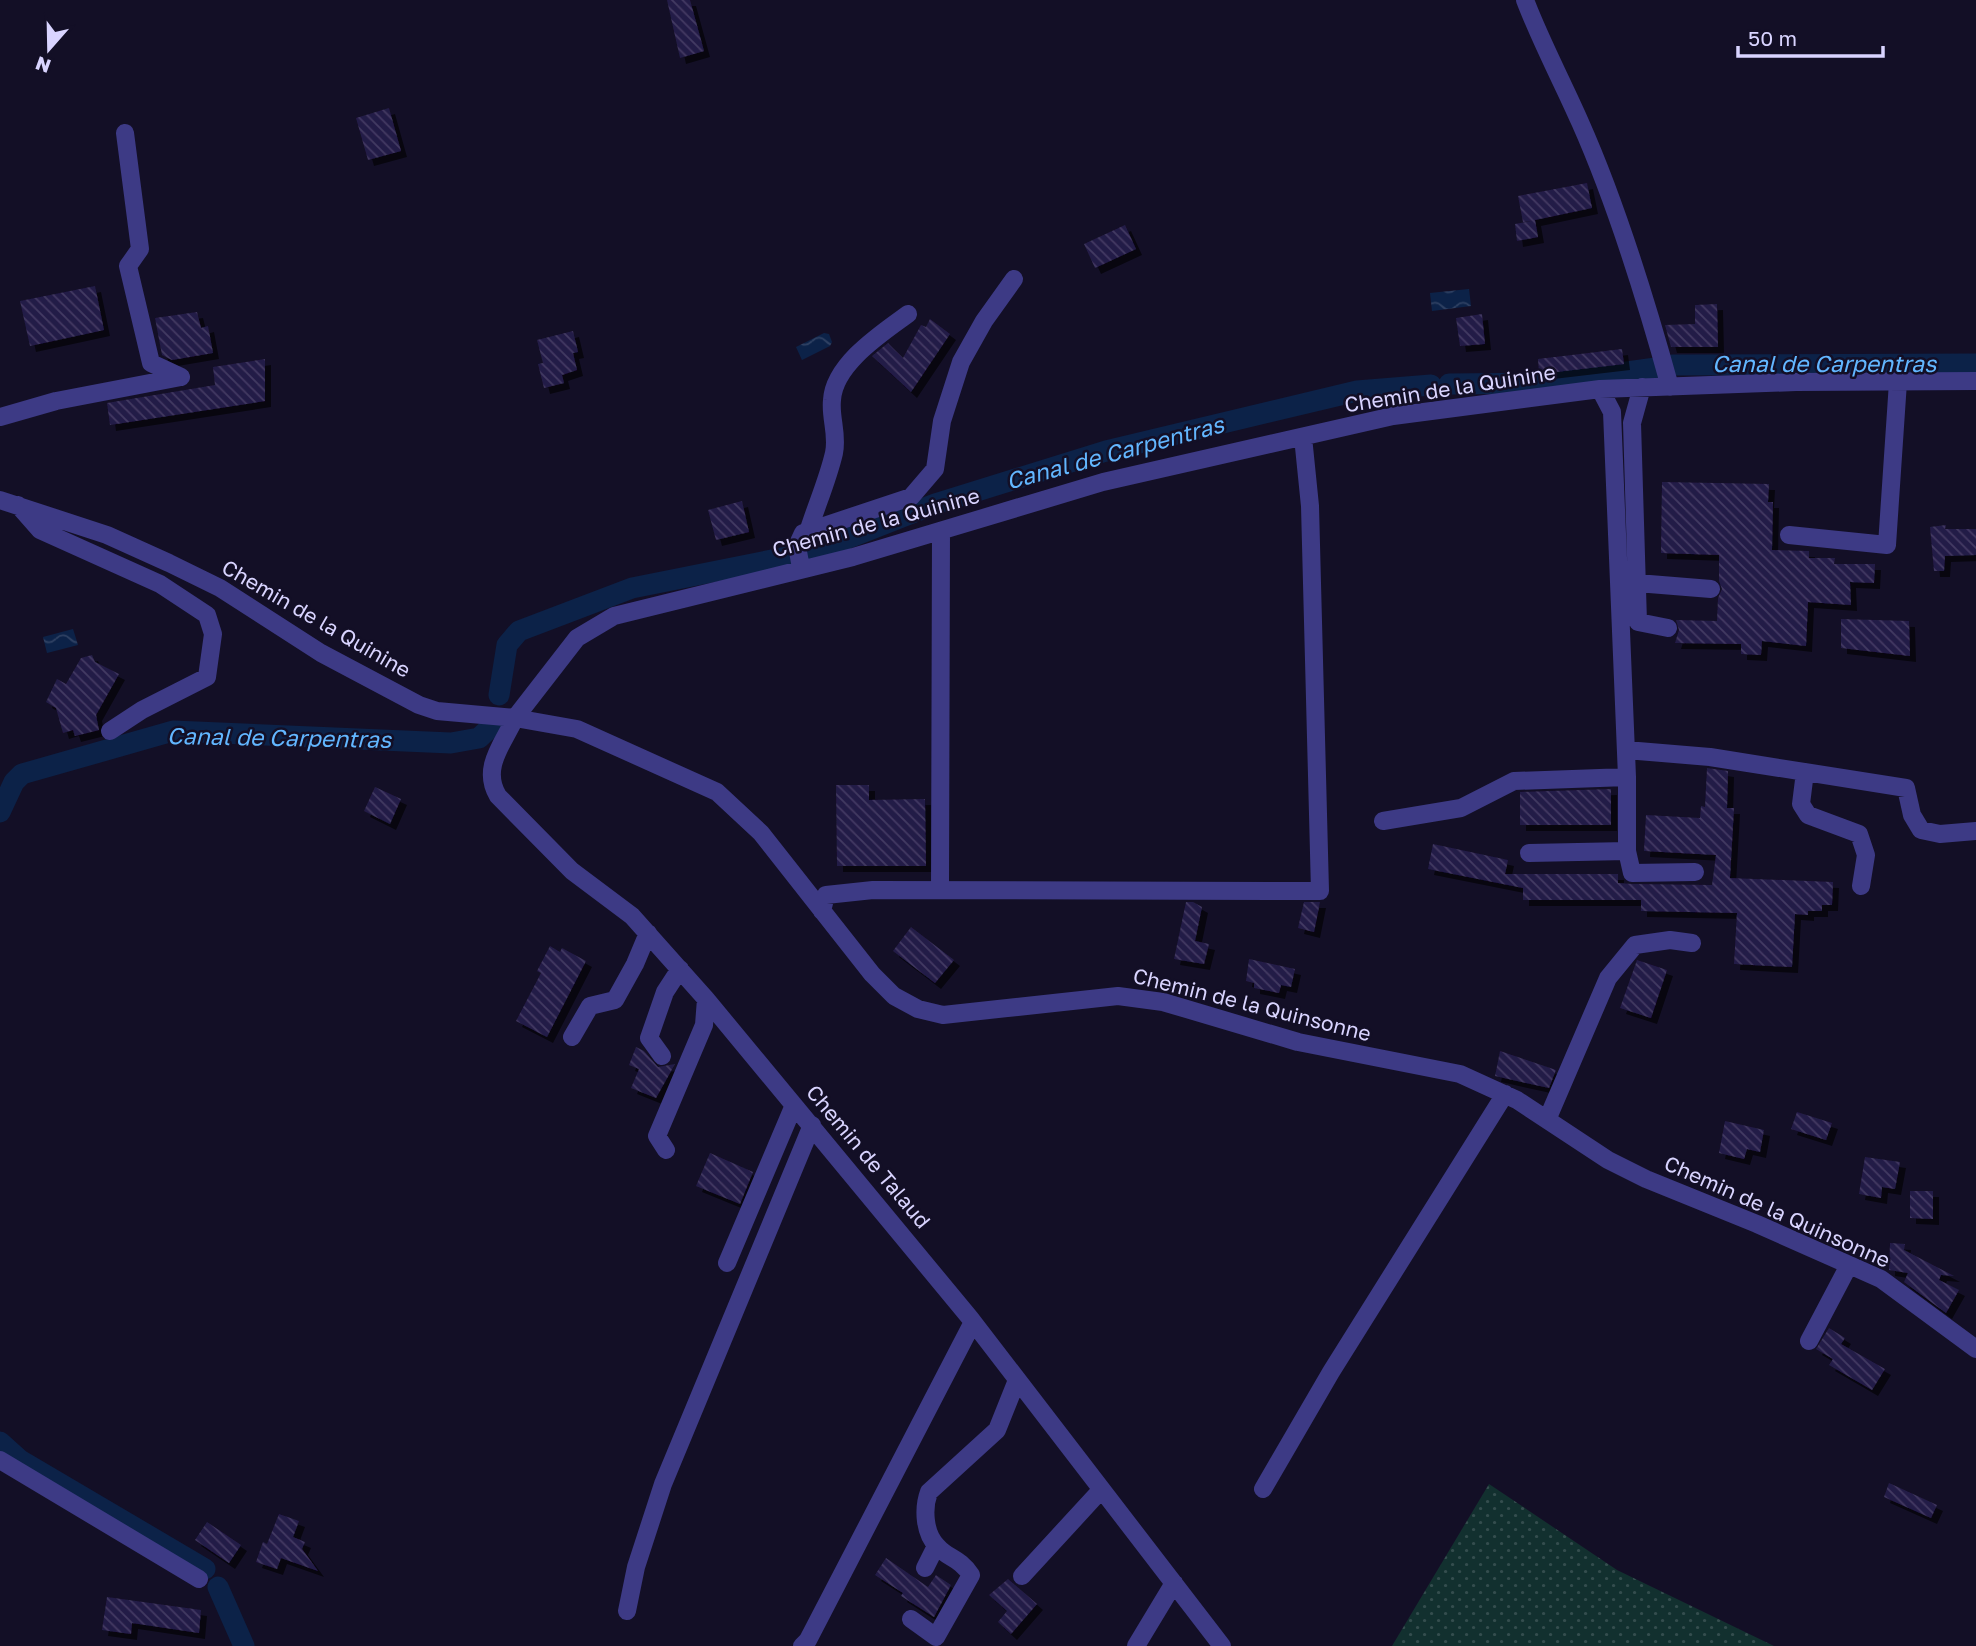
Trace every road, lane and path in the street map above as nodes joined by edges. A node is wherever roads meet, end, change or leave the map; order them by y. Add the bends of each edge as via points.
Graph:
1 (1525, 0) edge
2 (125, 134) dead end
3 (1014, 279) dead end
4 (908, 314) dead end
5 (1976, 381) edge
6 (1898, 382) junction
7 (1642, 387) junction
8 (1671, 387) junction
9 (1600, 389) junction
10 (0, 417) edge
11 (1303, 437) junction
12 (0, 500) edge
13 (18, 505) junction
14 (809, 530) junction
15 (941, 531) junction
16 (1789, 535) dead end
17 (801, 568) junction
18 (1637, 583) junction
19 (1711, 589) dead end
20 (1668, 628) dead end
21 (515, 718) junction
22 (110, 731) dead end
23 (1626, 750) junction
24 (1805, 772) junction
25 (1627, 777) junction
26 (1383, 821) dead end
27 (1976, 831) edge
28 (1627, 851) junction
29 (1529, 853) dead end
30 (1695, 872) dead end
31 (1861, 886) dead end
32 (940, 890) junction
33 (822, 911) junction
34 (648, 933) junction
35 (1692, 943) dead end
36 (680, 969) junction
37 (706, 999) junction
38 (572, 1037) dead end
39 (662, 1056) dead end
40 (1505, 1094) junction
41 (794, 1105) junction
42 (1547, 1120) junction
43 (812, 1125) junction
44 (666, 1150) dead end
45 (727, 1263) dead end
46 (1849, 1265) junction
47 (973, 1322) junction
48 (1810, 1341) dead end
49 (1976, 1349) edge
50 (1017, 1380) junction
51 (0, 1460) edge
52 (1263, 1489) dead end
53 (1101, 1490) junction
54 (936, 1546) junction
55 (925, 1568) dead end
56 (1022, 1576) dead end
57 (199, 1579) dead end
58 (1174, 1583) junction
59 (627, 1611) dead end
60 (911, 1619) dead end
61 (802, 1646) edge
62 (1136, 1646) edge
63 (1222, 1646) edge

1 - 8 street via 1581,124 1649,309
2 - 10 street via 140,249 128,266 151,363 181,377 56,401
3 - 14 street via 961,362 942,421 935,469 911,497
4 - 14 street via 864,346 839,378 832,399 837,430 834,453
5 - 6 street, Chemin de la Quinine
6 - 8 street, Chemin de la Quinine
6 - 16 street via 1888,545
7 - 8 street, Chemin de la Quinine
7 - 9 street, Chemin de la Quinine
7 - 18 street via 1632,423
9 - 11 street, Chemin de la Quinine via 1393,416
9 - 23 street via 1612,412
11 - 15 street, Chemin de la Quinine via 1103,482
11 - 32 street via 1310,506 1320,891
12 - 13 street, Chemin de la Quinine
13 - 21 street, Chemin de la Quinine via 107,535 169,563 419,705 437,711
13 - 22 street via 40,530 160,584 207,615 213,634 207,677
14 - 17 street via 799,539
15 - 17 street, Chemin de la Quinine
15 - 32 street
17 - 21 street, Chemin de la Quinine via 614,616 577,638
18 - 19 street
18 - 20 street via 1638,622
21 - 33 street, Chemin de la Quinsonne via 577,729 718,792 761,833
21 - 34 street, Chemin de Talaud via 490,774 498,796 563,863
23 - 24 street
23 - 25 street
24 - 27 street via 1906,788 1912,816 1922,830 1940,834
24 - 31 street via 1801,804 1808,814 1859,834 1866,855
25 - 26 street via 1514,781 1461,808
25 - 28 street
28 - 29 street
28 - 30 street via 1632,873
32 - 33 street via 826,895
33 - 40 street, Chemin de la Quinsonne via 879,981 918,1009 943,1015 1118,996 1163,1002 1298,1042 1461,1074
34 - 36 street, Chemin de Talaud
34 - 38 street via 615,1000 590,1006
35 - 42 street via 1670,940 1635,945 1608,978
36 - 37 street, Chemin de Talaud
36 - 39 street via 665,992 649,1038
37 - 41 street, Chemin de Talaud
37 - 44 street via 704,1026 657,1136
40 - 42 street, Chemin de la Quinsonne
40 - 52 street
41 - 43 street, Chemin de Talaud
41 - 45 street
42 - 46 street, Chemin de la Quinsonne via 1646,1180
43 - 47 street, Chemin de Talaud
43 - 59 street via 663,1484
46 - 48 street
46 - 49 street, Chemin de la Quinsonne via 1881,1279
47 - 50 street, Chemin de Talaud
47 - 61 street
50 - 53 street, Chemin de Talaud
50 - 54 street via 998,1430 929,1492 925,1520
51 - 57 street
53 - 56 street
53 - 58 street, Chemin de Talaud
54 - 55 street
54 - 60 street via 962,1562 971,1575 936,1637
58 - 62 street
58 - 63 street, Chemin de Talaud

